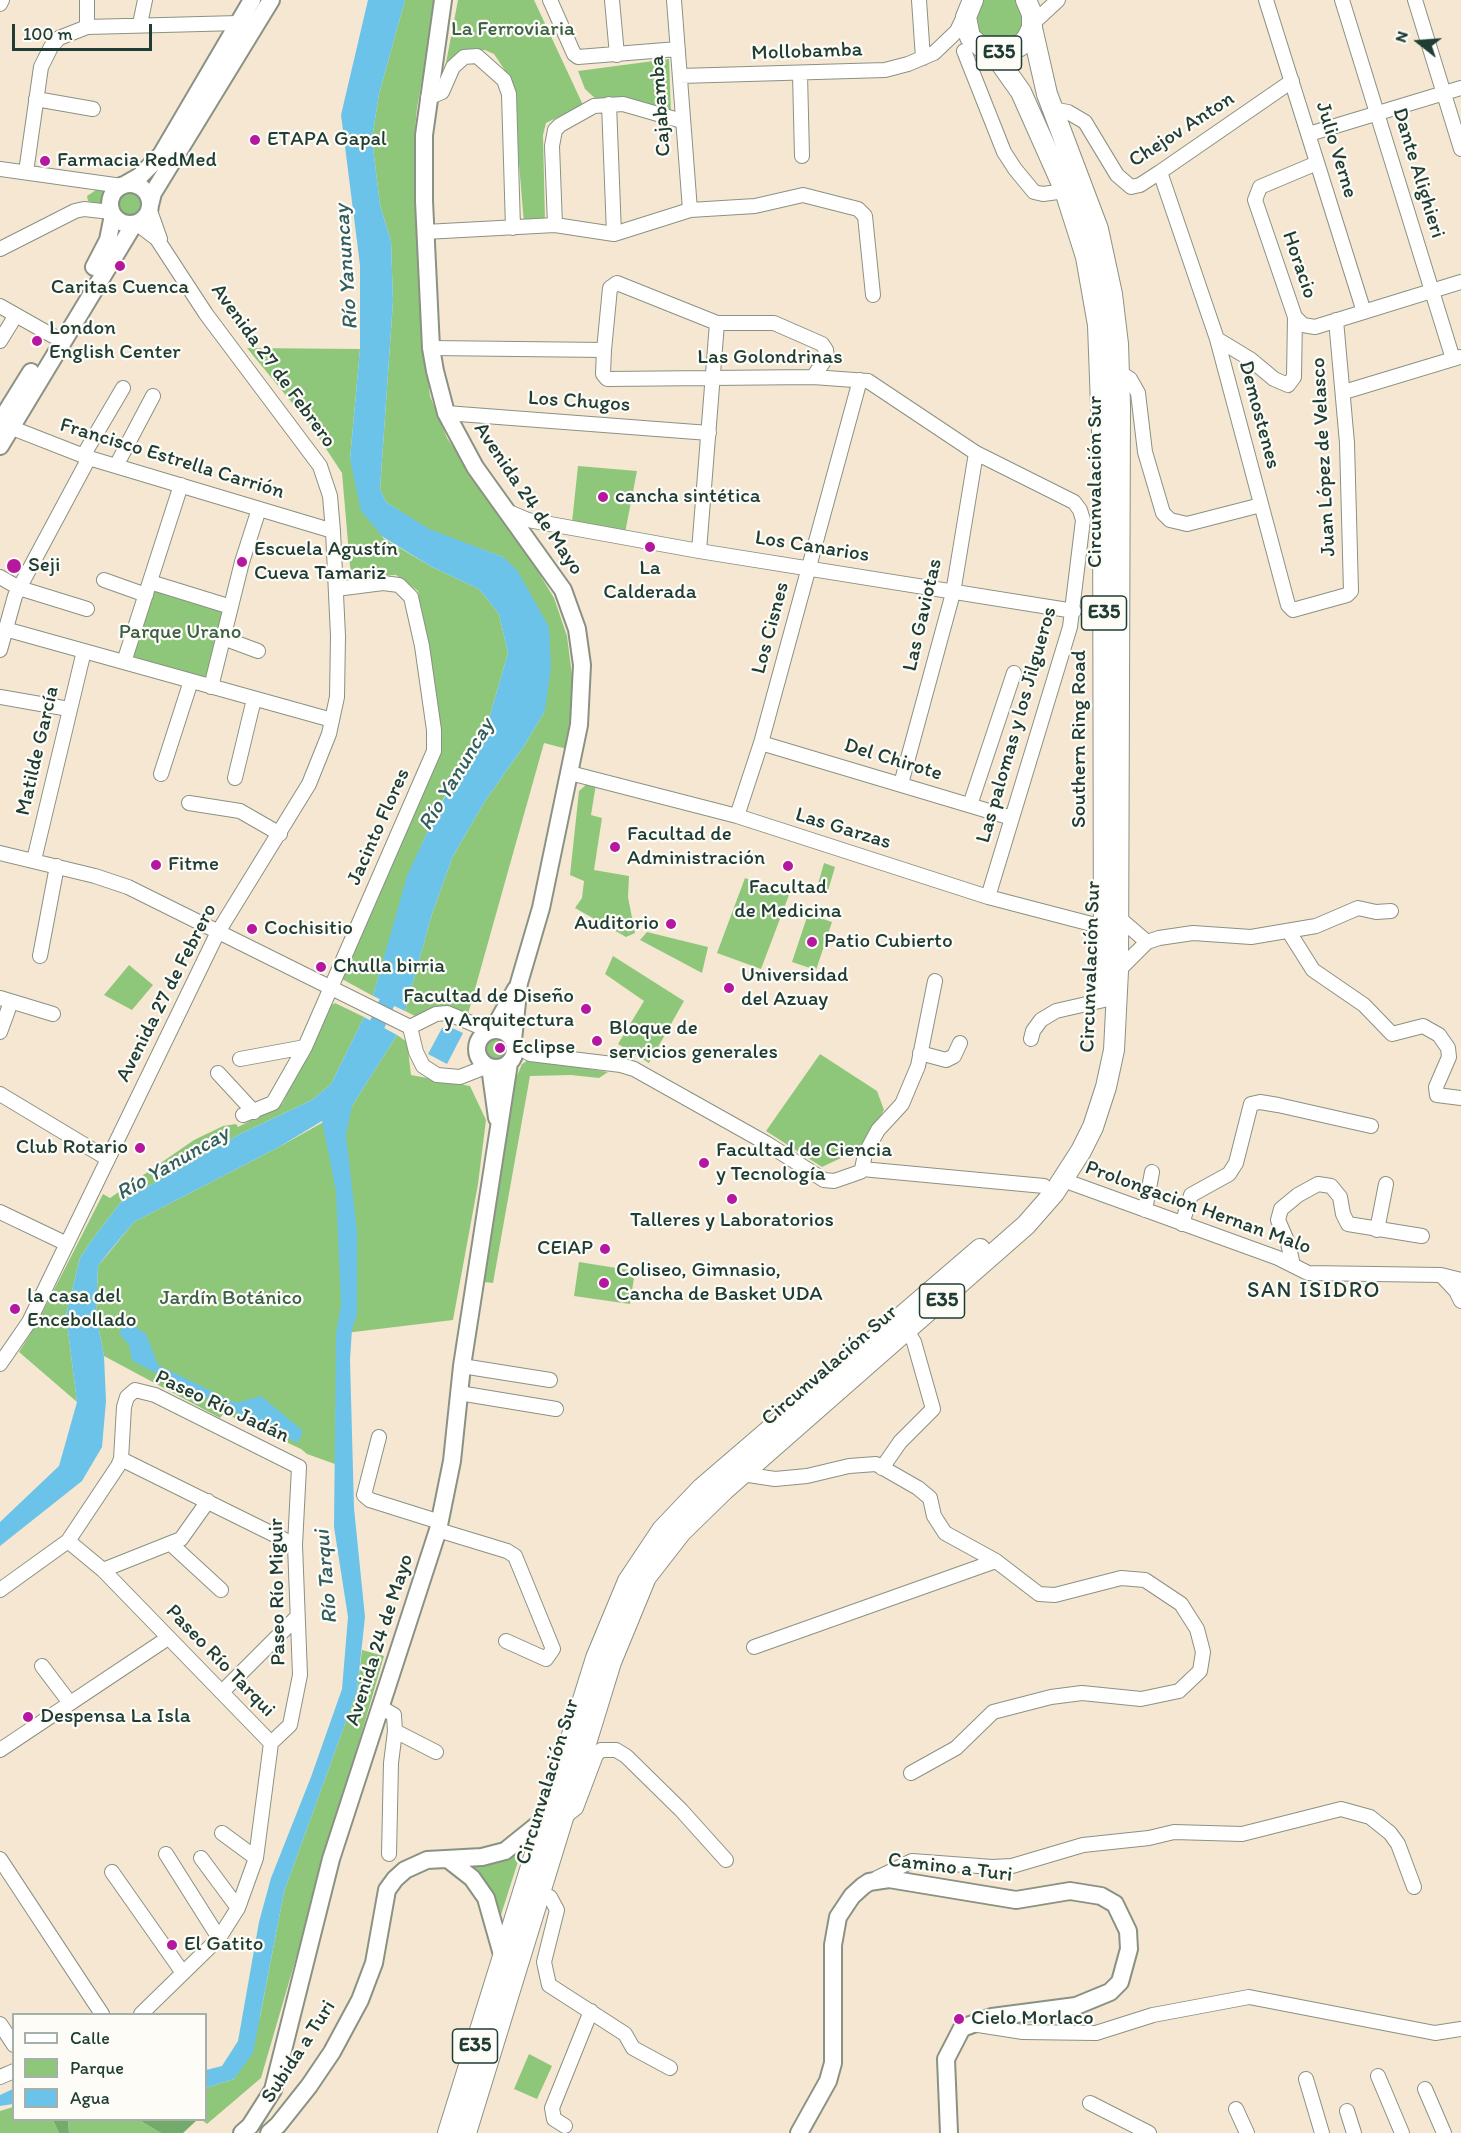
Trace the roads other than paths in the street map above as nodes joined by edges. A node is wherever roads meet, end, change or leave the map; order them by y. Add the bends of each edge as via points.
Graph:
1 (87, 0) edge
2 (146, 0) edge
3 (252, 0) edge
4 (271, 0) edge
5 (443, 0) edge
6 (550, 0) edge
7 (612, 0) edge
8 (674, 0) edge
9 (919, 0) edge
10 (1026, 0) edge
11 (1058, 0) edge
12 (1266, 0) edge
13 (1342, 0) edge
14 (1415, 0) edge
15 (970, 2) edge
16 (238, 23) junction
17 (140, 24) junction
18 (1032, 26) junction
19 (87, 27) junction
20 (678, 49) junction
21 (964, 51) junction
22 (987, 51) junction
23 (616, 55) junction
24 (928, 56) junction
25 (800, 74) junction
26 (680, 76) junction
27 (1292, 81) junction
28 (1461, 88) edge
29 (1444, 93) junction
30 (428, 98) junction
31 (36, 99) junction
32 (609, 104) junction
33 (93, 109) dead end
34 (1052, 109) junction
35 (1377, 113) junction
36 (682, 122) junction
37 (1309, 134) junction
38 (1461, 148) edge
39 (802, 156) dead end
40 (1317, 163) junction
41 (0, 169) edge
42 (26, 172) junction
43 (1160, 172) junction
44 (124, 185) junction
45 (1065, 191) junction
46 (149, 206) junction
47 (690, 210) junction
48 (112, 214) junction
49 (135, 223) junction
50 (555, 225) junction
51 (513, 228) junction
52 (425, 232) junction
53 (614, 234) junction
54 (0, 249) edge
55 (166, 252) junction
56 (1461, 282) edge
57 (1432, 291) junction
58 (873, 295) dead end
59 (0, 306) edge
60 (1364, 312) junction
61 (16, 315) junction
62 (1295, 317) junction
63 (1336, 320) junction
64 (717, 323) junction
65 (53, 336) junction
66 (1217, 339) junction
67 (0, 341) edge
68 (431, 348) junction
69 (604, 350) junction
70 (1457, 358) edge
71 (1119, 372) junction
72 (813, 377) junction
73 (713, 379) junction
74 (860, 380) junction
75 (123, 388) dead end
76 (1344, 392) junction
77 (153, 396) dead end
78 (446, 413) junction
79 (3, 425) edge
80 (709, 433) junction
81 (0, 446) edge
82 (976, 453) junction
83 (86, 457) junction
84 (116, 466) junction
85 (181, 485) junction
86 (1261, 505) junction
87 (259, 509) junction
88 (509, 512) junction
89 (543, 522) junction
90 (1082, 528) joint
91 (333, 531) junction
92 (525, 534) junction
93 (699, 550) junction
94 (809, 567) junction
95 (0, 577) edge
96 (104, 580) dead end
97 (19, 588) junction
98 (148, 589) junction
99 (336, 589) junction
100 (1351, 591) joint
101 (953, 593) junction
102 (231, 607) junction
103 (87, 609) dead end
104 (1074, 611) junction
105 (5, 629) junction
106 (223, 638) junction
107 (0, 650) edge
108 (84, 651) junction
109 (258, 651) dead end
110 (124, 662) junction
111 (1014, 673) dead end
112 (192, 681) junction
113 (211, 687) junction
114 (0, 696) edge
115 (254, 699) junction
116 (69, 709) junction
117 (332, 720) junction
118 (761, 742) junction
119 (570, 773) junction
120 (160, 774) dead end
121 (235, 778) dead end
122 (901, 784) junction
123 (189, 803) dead end
124 (970, 805) junction
125 (737, 816) junction
126 (1012, 818) junction
127 (280, 834) junction
128 (0, 853) edge
129 (34, 860) junction
130 (57, 866) junction
131 (988, 897) junction
132 (1391, 911) dead end
133 (1110, 922) junction
134 (218, 932) junction
135 (1289, 932) junction
136 (1147, 942) junction
137 (40, 956) dead end
138 (1118, 971) junction
139 (934, 981) dead end
140 (519, 983) junction
141 (332, 990) junction
142 (5, 1000) edge
143 (1104, 1000) junction
144 (53, 1014) dead end
145 (410, 1027) junction
146 (491, 1030) junction
147 (0, 1032) edge
148 (1031, 1039) dead end
149 (960, 1043) dead end
150 (306, 1047) junction
151 (512, 1052) junction
152 (920, 1053) junction
153 (240, 1059) dead end
154 (489, 1067) junction
155 (218, 1073) dead end
156 (0, 1094) edge
157 (1461, 1098) edge
158 (1371, 1126) dead end
159 (498, 1143) junction
160 (108, 1158) junction
161 (862, 1169) junction
162 (1152, 1172) dead end
163 (1063, 1180) junction
164 (1386, 1184) dead end
165 (1044, 1186) junction
166 (1145, 1210) junction
167 (0, 1212) edge
168 (1182, 1224) junction
169 (1377, 1230) junction
170 (1422, 1236) dead end
171 (67, 1244) junction
172 (1293, 1265) junction
173 (1441, 1275) junction
174 (1461, 1280) edge
175 (1461, 1301) edge
176 (907, 1331) junction
177 (0, 1364) edge
178 (462, 1366) junction
179 (550, 1380) dead end
180 (459, 1393) junction
181 (556, 1409) dead end
182 (379, 1437) dead end
183 (121, 1459) junction
184 (299, 1467) joint
185 (882, 1468) junction
186 (742, 1474) junction
187 (208, 1501) junction
188 (439, 1526) junction
189 (68, 1541) junction
190 (171, 1544) junction
191 (295, 1545) junction
192 (996, 1561) junction
193 (103, 1570) junction
194 (0, 1590) edge
195 (221, 1590) dead end
196 (297, 1617) junction
197 (168, 1638) junction
198 (506, 1641) dead end
199 (754, 1647) dead end
200 (42, 1666) dead end
201 (223, 1691) junction
202 (70, 1703) junction
203 (382, 1707) junction
204 (395, 1731) junction
205 (271, 1743) junction
206 (0, 1750) edge
207 (436, 1752) dead end
208 (911, 1773) dead end
209 (555, 1816) junction
210 (222, 1833) dead end
211 (166, 1854) dead end
212 (389, 1854) dead end
213 (201, 1858) dead end
214 (256, 1858) junction
215 (0, 1859) edge
216 (449, 1860) junction
217 (726, 1860) dead end
218 (112, 1872) dead end
219 (869, 1882) junction
220 (1414, 1887) dead end
221 (539, 1892) junction
222 (238, 1908) junction
223 (219, 1938) junction
224 (502, 1958) junction
225 (183, 1973) junction
226 (591, 2011) junction
227 (101, 2013) edge
228 (142, 2013) edge
229 (0, 2024) edge
230 (972, 2024) junction
231 (1461, 2029) edge
232 (12, 2042) edge
233 (670, 2068) dead end
234 (1378, 2076) dead end
235 (1306, 2079) dead end
236 (1425, 2088) dead end
237 (1090, 2103) dead end
238 (261, 2109) junction
239 (289, 2109) junction
240 (1236, 2109) dead end
241 (1347, 2111) dead end
242 (565, 2126) dead end
243 (242, 2133) edge
244 (268, 2133) edge
245 (448, 2133) edge
246 (465, 2133) edge
247 (799, 2133) edge
248 (949, 2133) edge
249 (1149, 2133) edge
250 (1247, 2133) edge
251 (1322, 2133) edge
252 (1354, 2133) edge
253 (1402, 2133) edge
254 (1444, 2133) edge

1 - 19 street
2 - 17 street
3 - 16 main road
4 - 46 main road via 153,193
5 - 30 main road, Avenida 24 de Mayo
6 - 23 street via 574,54 585,58
7 - 23 street
8 - 20 street, Cajabamba
9 - 24 street
10 - 18 highway, E35
11 - 18 street
12 - 27 street, Julio Verne
13 - 35 street, Dante Alighieri
14 - 29 street
15 - 22 highway, E35 via 966,17 970,37
15 - 24 street, Mollobamba via 957,31
16 - 17 street
16 - 44 main road via 161,154 140,176
17 - 19 street
18 - 22 highway, E35 via 1020,46 1000,53
18 - 34 highway, Circunvalación Sur / E35
19 - 31 street via 67,33 51,47 41,67
20 - 23 street
20 - 26 street, Cajabamba
21 - 22 street, Mollobamba
21 - 24 street, Mollobamba
21 - 45 street via 1004,152 1015,169 1034,192
22 - 45 highway, Southern Ring Road / E35 via 999,60 1021,92
24 - 25 street, Mollobamba via 885,70
25 - 26 street, Mollobamba
25 - 39 street
26 - 36 street, Cajabamba
27 - 37 street, Julio Verne
27 - 43 street, Chejov Anton
28 - 29 street
29 - 35 street
29 - 38 street
30 - 51 street via 442,92 453,68 464,57 481,58 504,80 509,94
30 - 52 main road, Avenida 24 de Mayo via 424,135
31 - 33 street
31 - 42 street
32 - 36 street via 623,104
32 - 50 street via 594,106 555,130
32 - 53 street
34 - 43 street, Chejov Anton via 1068,112 1085,122 1123,182 1131,187
34 - 71 highway, Circunvalación Sur / E35 via 1104,251
35 - 37 street
35 - 57 street, Dante Alighieri
36 - 47 street, Cajabamba
37 - 40 street, Julio Verne
40 - 60 street, Julio Verne
40 - 62 street, Horacio via 1256,192 1255,200
41 - 42 street
42 - 44 street
43 - 66 street, Demostenes
44 - 46 main road via 143,189
44 - 48 main road via 110,199
45 - 133 highway, Southern Ring Road / E35 via 1086,257 1101,360
46 - 49 main road via 145,217
46 - 55 street, Avenida 27 de Febrero
47 - 53 street
47 - 58 street via 755,206 802,195 862,212 867,220
48 - 49 main road via 122,223
48 - 54 street via 75,211
48 - 65 main road via 103,253
49 - 55 street, Avenida 27 de Febrero via 150,232
49 - 79 main road
50 - 51 street
50 - 53 street
51 - 52 street
52 - 68 main road, Avenida 24 de Mayo
55 - 91 street, Avenida 27 de Febrero via 206,314 320,466 330,496
56 - 57 street, Horacio
57 - 60 street, Horacio
57 - 70 street, Dante Alighieri
59 - 61 street
60 - 63 street, Horacio
61 - 65 street
61 - 67 street
62 - 63 street, Horacio via 1303,325 1315,327
62 - 66 street via 1291,384 1274,379
63 - 76 street, Juan López de Velasco
64 - 69 street via 617,283 610,288
64 - 72 street via 774,322 822,344 826,357
64 - 73 street
65 - 79 main road
66 - 86 street, Demostenes
68 - 69 street
68 - 78 main road, Avenida 24 de Mayo
69 - 73 street, Las Golondrinas via 603,374 607,379
70 - 76 street
71 - 86 street via 1131,379 1138,393 1145,452 1163,513 1170,520 1187,524
71 - 133 highway, Circunvalación Sur / E35
72 - 73 street, Las Golondrinas
72 - 74 street, Las Golondrinas
73 - 80 street
74 - 82 street, Las Golondrinas via 875,384
74 - 94 street, Los Cisnes
75 - 83 street
76 - 100 street, Juan López de Velasco
77 - 84 street
78 - 80 street, Los Chugos
78 - 88 main road, Avenida 24 de Mayo via 475,467
79 - 81 main road
79 - 83 street, Francisco Estrella Carrión
80 - 93 street
82 - 90 street, Las Golondrinas via 1074,502 1082,514
82 - 101 street, Las Gaviotas
83 - 84 street, Francisco Estrella Carrión
83 - 97 street
84 - 85 street, Francisco Estrella Carrión
85 - 87 street, Francisco Estrella Carrión
85 - 98 street
86 - 100 street, Demostenes via 1288,605 1293,610
87 - 91 street, Francisco Estrella Carrión
87 - 102 street
88 - 89 street, Los Canarios
88 - 92 main road, Avenida 24 de Mayo
89 - 92 street via 529,525
89 - 93 street, Los Canarios
90 - 104 street, Las palomas y los Jilgueros
91 - 99 street, Avenida 27 de Febrero
92 - 119 main road, Avenida 24 de Mayo via 563,590 577,629 582,665 581,702
93 - 94 street, Los Canarios
94 - 101 street, Los Canarios
94 - 118 street, Los Cisnes
95 - 97 street
96 - 98 street
97 - 103 street
97 - 105 street
98 - 102 street
98 - 110 street
99 - 117 street, Avenida 27 de Febrero via 338,678
99 - 141 street, Jacinto Flores via 383,583 407,590 417,619 434,751
101 - 104 street, Los Canarios
101 - 122 street, Las Gaviotas
102 - 106 street
104 - 126 street, Las palomas y los Jilgueros
105 - 107 street
105 - 108 street
106 - 109 street
106 - 113 street
108 - 110 street
108 - 116 street, Matilde García
110 - 112 street
111 - 124 street
112 - 113 street
112 - 120 street
113 - 115 street
114 - 116 street
115 - 117 street
115 - 121 street
116 - 129 street, Matilde García
117 - 127 street, Avenida 27 de Febrero via 317,767
118 - 122 street, Del Chirote
118 - 125 street, Los Cisnes
119 - 125 street, Las Garzas
119 - 140 main road, Avenida 24 de Mayo via 541,908
122 - 124 street, Del Chirote
123 - 127 street via 240,811
124 - 126 street, Del Chirote
125 - 131 street, Las Garzas
126 - 131 street, Las palomas y los Jilgueros
127 - 134 street, Avenida 27 de Febrero
128 - 129 street
129 - 130 street
130 - 134 street via 128,887
130 - 137 street
131 - 133 street, Las Garzas
132 - 135 street via 1359,908 1316,926
133 - 136 street
133 - 138 highway, Circunvalación Sur / E35
133 - 143 highway, Southern Ring Road / E35
134 - 141 street
134 - 160 street, Avenida 27 de Febrero
135 - 136 street via 1251,937 1193,933
135 - 157 street via 1313,970 1364,1005 1392,1034 1423,1026 1439,1035 1449,1057 1436,1087 1437,1095
136 - 138 street
138 - 163 highway, Circunvalación Sur / E35 via 1114,1050 1106,1087 1093,1127
139 - 152 street
140 - 146 main road, Avenida 24 de Mayo
140 - 151 main road, Avenida 24 de Mayo
141 - 145 street
141 - 150 street, Jacinto Flores
142 - 144 street
142 - 147 street
143 - 148 street via 1056,1011 1041,1020
143 - 165 highway, Southern Ring Road / E35 via 1099,1060 1086,1113 1064,1158
145 - 146 street via 436,1014 447,1014
145 - 154 street via 423,1066 437,1075 460,1077
146 - 151 main road via 503,1031
146 - 154 main road via 480,1039 477,1048 479,1057
149 - 152 street via 954,1056 946,1060
150 - 153 street
150 - 155 street, Jacinto Flores via 273,1103 248,1114
151 - 154 main road via 501,1068
151 - 159 main road, Avenida 24 de Mayo
151 - 161 street via 634,1069 824,1180 834,1181
152 - 161 street via 902,1104 878,1130
154 - 159 main road, Avenida 24 de Mayo
156 - 160 street
158 - 168 street via 1278,1104 1251,1104 1236,1163 1229,1174 1191,1195
159 - 178 main road, Avenida 24 de Mayo
160 - 171 street, Avenida 27 de Febrero
161 - 165 street
162 - 166 street
163 - 166 street, Prolongacion Hernan Malo
163 - 176 highway, Circunvalación Sur / E35 via 1044,1206 1007,1243
164 - 169 street
165 - 209 highway, Circunvalación Sur / E35 via 1005,1228 702,1488 662,1530 628,1581 612,1616
166 - 168 street, Prolongacion Hernan Malo
167 - 171 street
168 - 172 street, Prolongacion Hernan Malo
169 - 170 street
169 - 172 street via 1348,1224 1340,1197 1331,1186 1318,1184 1281,1209 1278,1220
171 - 177 street, Avenida 27 de Febrero via 29,1322
172 - 173 street, Prolongacion Hernan Malo via 1308,1273
173 - 174 street, Prolongacion Hernan Malo
173 - 175 street
176 - 185 street via 914,1342 933,1410 900,1442
176 - 186 highway, Circunvalación Sur / E35
178 - 179 street
178 - 180 main road, Avenida 24 de Mayo
180 - 181 street
180 - 188 main road, Avenida 24 de Mayo via 452,1461
182 - 188 street via 364,1495
183 - 184 street, Paseo Río Jadán via 124,1407 135,1390
183 - 187 street
183 - 189 street
184 - 191 street, Paseo Río Miguir
185 - 186 street via 876,1464 849,1466 776,1479
185 - 192 street via 930,1498 934,1516 945,1533
186 - 209 highway, Circunvalación Sur / E35 via 681,1532 646,1578
187 - 190 street via 181,1539
187 - 191 street
188 - 198 street via 515,1556 553,1649 546,1659
188 - 203 main road, Avenida 24 de Mayo
189 - 193 street, Paseo Río Tarqui
189 - 194 street
190 - 193 street
190 - 195 street
191 - 196 street, Paseo Río Miguir
192 - 199 street
192 - 208 street via 1039,1594 1055,1595 1121,1578 1145,1580 1181,1604 1197,1629 1203,1652 1200,1671 1179,1691 1141,1699 1082,1693 993,1713 956,1748
193 - 197 street, Paseo Río Tarqui
196 - 201 street
196 - 205 street, Paseo Río Miguir via 300,1675 295,1706 290,1725
197 - 201 street, Paseo Río Tarqui
197 - 202 street
200 - 202 street
201 - 205 street, Paseo Río Tarqui
202 - 206 street
203 - 204 street via 394,1715
203 - 238 main road, Avenida 24 de Mayo via 331,1859 273,2090
204 - 207 street
204 - 212 street
205 - 214 street, Paseo Río Tarqui
209 - 216 main road, Subida a Turi via 504,1851
209 - 217 street via 572,1814 600,1750 616,1750 674,1802
209 - 221 highway, Circunvalación Sur / E35
209 - 224 highway, Circunvalación Sur / E35
210 - 214 street
211 - 223 street
213 - 222 street
214 - 222 street, Paseo Río Tarqui
215 - 227 street
216 - 224 main road via 472,1878 486,1898
216 - 239 main road, Subida a Turi via 416,1863 387,1890 374,1963 360,2000 332,2052
218 - 225 street
219 - 220 street via 912,1862 1012,1866 1083,1845 1174,1832 1242,1834 1341,1809 1370,1817 1390,1833
219 - 230 main road, Camino a Turi via 889,1879 1016,1900 1086,1892 1115,1904 1128,1931 1129,1949 1120,1982 1110,1992 1076,2006 992,2017
219 - 247 main road, Camino a Turi via 852,1896 838,1917 833,1945 833,2063 828,2081
221 - 226 street via 550,1897 557,1910 544,1962 549,1985
221 - 246 highway, Circunvalación Sur / E35
222 - 223 street, Paseo Río Tarqui
223 - 225 street, Paseo Río Tarqui
224 - 245 highway, Circunvalación Sur / E35
225 - 228 street, Paseo Río Tarqui
226 - 233 street via 625,2034 633,2048
226 - 242 street via 552,2108 554,2119
229 - 232 street
230 - 231 street via 1023,2032 1096,2033 1153,2015 1249,1997 1435,2033
230 - 248 main road via 962,2028 946,2059
234 - 253 street
235 - 251 street
236 - 254 street
237 - 249 street
238 - 239 main road via 278,2113
238 - 243 main road, Avenida 24 de Mayo
239 - 244 main road, Subida a Turi
240 - 250 street
241 - 252 street

